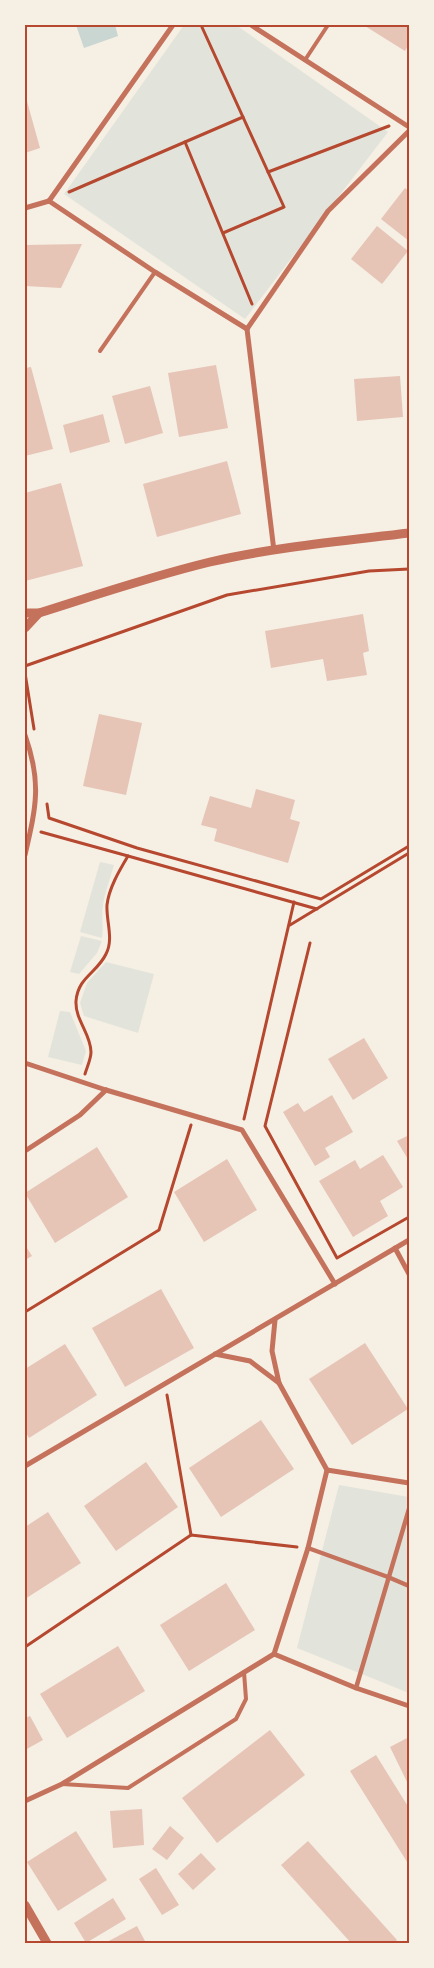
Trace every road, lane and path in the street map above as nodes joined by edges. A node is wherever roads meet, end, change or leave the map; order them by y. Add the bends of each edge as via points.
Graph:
1 (173, 25) edge
2 (201, 25) edge
3 (251, 25) edge
4 (328, 25) edge
5 (305, 60) junction
6 (243, 117) junction
7 (402, 122) junction
8 (409, 127) edge
9 (409, 131) edge
10 (185, 142) junction
11 (268, 172) junction
12 (49, 201) junction
13 (25, 208) edge
14 (223, 233) junction
15 (154, 272) junction
16 (257, 316) junction
17 (247, 329) junction
18 (100, 351) dead end
19 (409, 533) edge
20 (274, 551) junction
21 (409, 570) edge
22 (25, 613) edge
23 (39, 613) junction
24 (25, 628) edge
25 (25, 666) edge
26 (25, 673) edge
27 (35, 731) dead end
28 (25, 735) edge
29 (46, 799) dead end
30 (31, 829) junction
31 (409, 846) edge
32 (409, 853) edge
33 (25, 855) edge
34 (128, 856) junction
35 (294, 902) junction
36 (317, 908) junction
37 (289, 925) junction
38 (310, 943) dead end
39 (25, 1063) edge
40 (83, 1082) junction
41 (106, 1090) junction
42 (194, 1116) junction
43 (242, 1130) junction
44 (25, 1151) edge
45 (409, 1217) edge
46 (409, 1240) edge
47 (395, 1248) junction
48 (409, 1274) edge
49 (335, 1284) junction
50 (25, 1312) edge
51 (275, 1320) junction
52 (215, 1354) junction
53 (279, 1383) junction
54 (165, 1384) junction
55 (25, 1466) edge
56 (327, 1470) junction
57 (409, 1482) edge
58 (409, 1510) edge
59 (191, 1535) junction
60 (308, 1548) junction
61 (388, 1576) junction
62 (409, 1586) edge
63 (25, 1647) edge
64 (274, 1654) junction
65 (244, 1672) junction
66 (356, 1688) junction
67 (409, 1706) edge
68 (62, 1784) junction
69 (25, 1801) edge
70 (25, 1904) edge
71 (47, 1943) edge

1 - 12 street
2 - 6 path
3 - 5 street
4 - 5 lane
5 - 7 street
6 - 10 path
6 - 11 path
7 - 8 street
7 - 11 path
9 - 16 street via 328,211
10 - 12 path
10 - 14 path
11 - 14 path via 284,207
12 - 13 street
12 - 15 street
14 - 16 path
15 - 17 street
15 - 18 lane
16 - 17 street
17 - 20 street
19 - 20 street
20 - 23 street via 156,576
21 - 25 path via 370,571 227,595
22 - 23 street
23 - 24 street
26 - 27 path
28 - 30 street via 36,775 36,807
29 - 31 path via 49,818 138,848 321,899
30 - 33 street
30 - 34 path
32 - 36 path
34 - 35 path
34 - 40 path via 107,906 110,933 107,954 80,984 76,999 76,1011 92,1053
35 - 36 path
35 - 37 path
36 - 37 path
37 - 43 path
38 - 45 path via 265,1126 337,1258
39 - 40 street
40 - 41 street
41 - 42 street
41 - 44 street via 80,1115
42 - 43 street
42 - 50 path via 159,1230
43 - 49 street
46 - 47 street
47 - 48 street
47 - 49 street
49 - 51 street
51 - 52 street
51 - 53 street via 272,1351
52 - 53 street via 250,1361
52 - 54 street
53 - 56 street
54 - 55 street
54 - 59 path
56 - 57 street
56 - 60 street
58 - 61 street
59 - 60 path
59 - 63 path
60 - 61 street
60 - 64 street
61 - 62 street
61 - 66 street
64 - 65 street
64 - 66 street
65 - 68 street
65 - 68 lane via 246,1699 236,1719 128,1788
66 - 67 street
68 - 69 street
70 - 71 street

